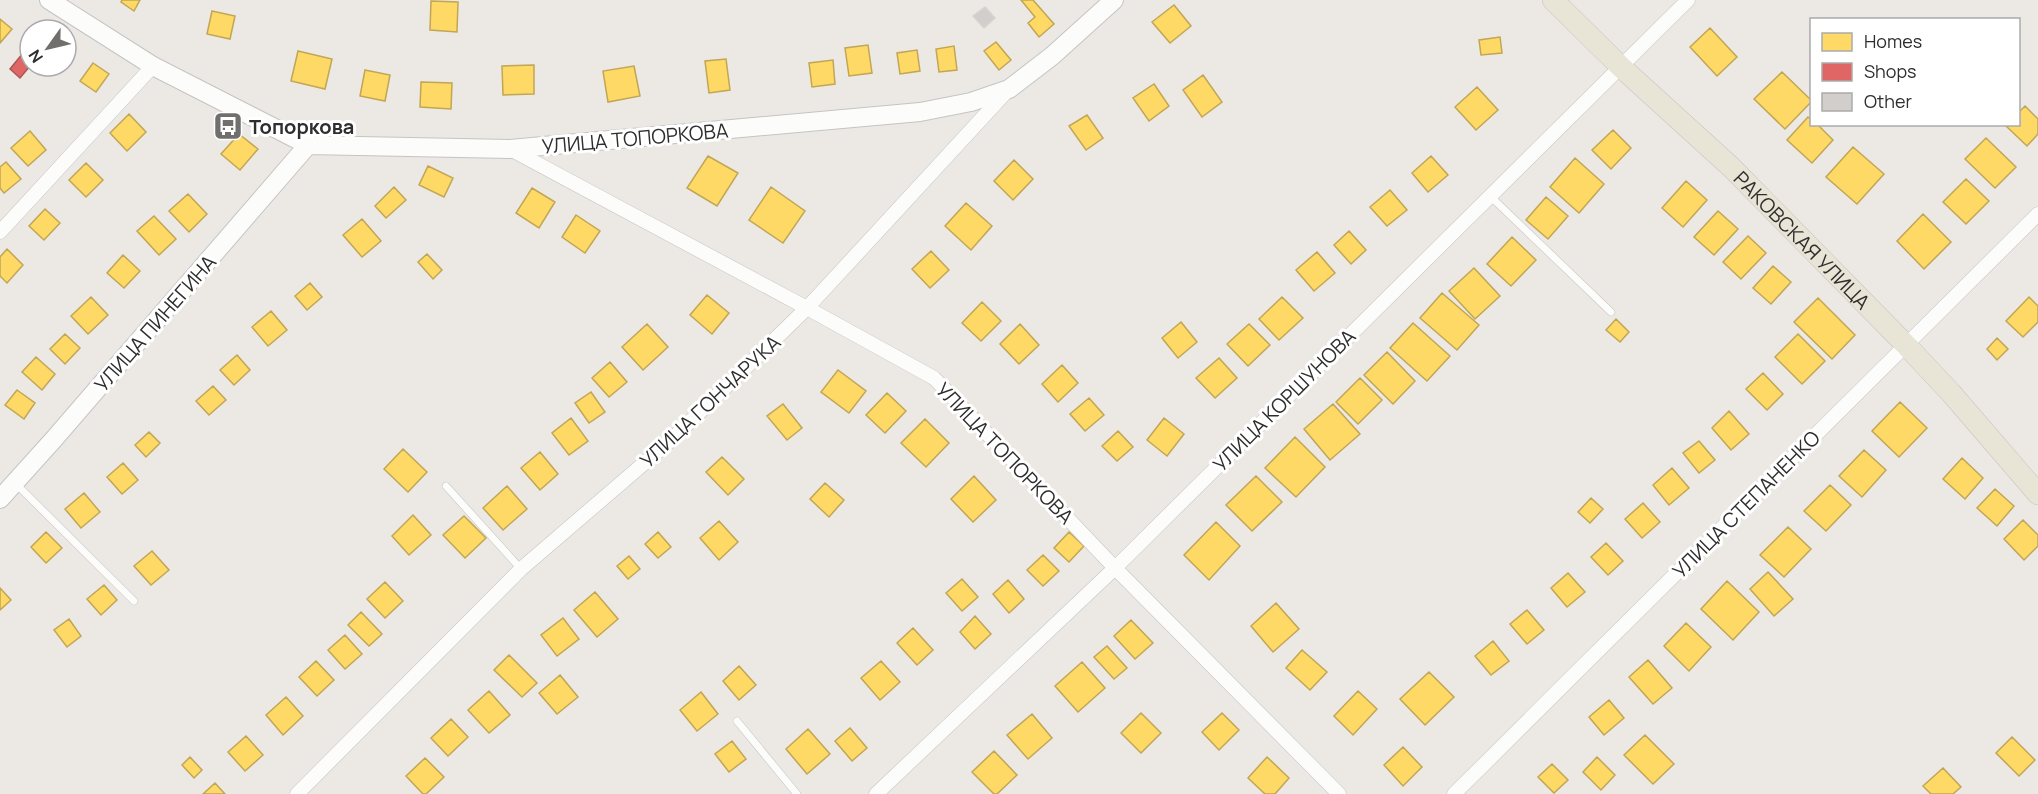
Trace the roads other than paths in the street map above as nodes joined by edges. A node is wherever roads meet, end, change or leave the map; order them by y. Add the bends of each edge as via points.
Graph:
1 (49, 0) edge
2 (1114, 0) edge
3 (1553, 0) edge
4 (1688, 0) edge
5 (153, 66) junction
6 (1621, 68) junction
7 (1009, 89) junction
8 (308, 145) junction
9 (510, 149) junction
10 (1490, 196) junction
11 (2038, 214) edge
12 (0, 232) edge
13 (807, 308) junction
14 (1611, 312) dead end
15 (1906, 346) junction
16 (15, 483) junction
17 (446, 486) dead end
18 (2038, 494) edge
19 (0, 499) edge
20 (1114, 568) junction
21 (521, 569) junction
22 (134, 601) dead end
23 (737, 722) dead end
24 (297, 794) edge
25 (797, 794) edge
26 (876, 794) edge
27 (1339, 794) edge
28 (1454, 794) edge

1 - 5 street, УЛИЦА ТОПОРКОВА
2 - 7 street, УЛИЦА ГОНЧАРУКА
3 - 6 main road, РАКОВСКАЯ УЛИЦА
4 - 6 street, УЛИЦА КОРШУНОВА
5 - 8 street, УЛИЦА ТОПОРКОВА
5 - 12 street
6 - 10 street, УЛИЦА КОРШУНОВА
6 - 15 main road, РАКОВСКАЯ УЛИЦА via 1731,167
7 - 9 street, УЛИЦА ТОПОРКОВА via 971,102 920,112
7 - 13 street, УЛИЦА ГОНЧАРУКА
8 - 9 street, УЛИЦА ТОПОРКОВА
8 - 16 street, УЛИЦА ПИНЕГИНА
9 - 13 street, УЛИЦА ТОПОРКОВА
10 - 14 lane
10 - 20 street, УЛИЦА КОРШУНОВА
11 - 15 street, УЛИЦА СТЕПАНЕНКО
13 - 20 street, УЛИЦА ТОПОРКОВА via 934,378
13 - 21 street, УЛИЦА ГОНЧАРУКА via 670,441
15 - 18 main road, РАКОВСКАЯ УЛИЦА
15 - 28 street, УЛИЦА СТЕПАНЕНКО
16 - 19 street, УЛИЦА ПИНЕГИНА
16 - 22 lane
17 - 21 lane
20 - 26 street, УЛИЦА КОРШУНОВА
20 - 27 street, УЛИЦА ТОПОРКОВА
21 - 24 street, УЛИЦА ГОНЧАРУКА
23 - 25 lane

